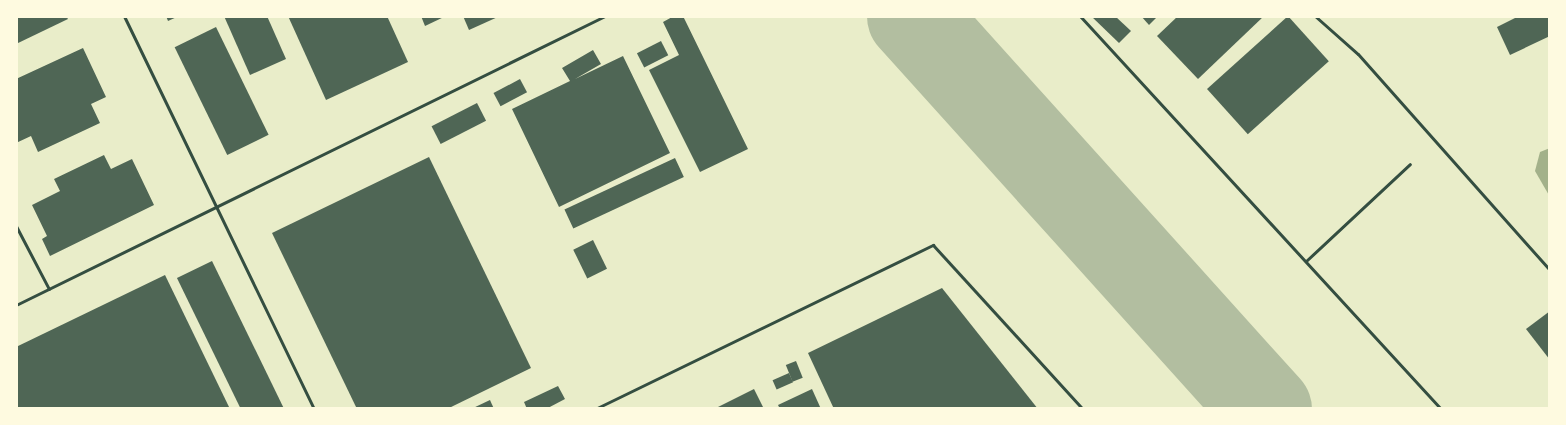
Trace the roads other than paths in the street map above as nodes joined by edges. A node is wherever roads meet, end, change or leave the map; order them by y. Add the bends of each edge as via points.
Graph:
1 (124, 16) edge
2 (605, 16) edge
3 (1080, 16) edge
4 (1315, 16) edge
5 (1410, 164) dead end
6 (216, 207) junction
7 (16, 226) edge
8 (1306, 262) junction
9 (1550, 270) edge
10 (49, 289) junction
11 (16, 305) edge
12 (314, 409) edge
13 (595, 409) edge
14 (1083, 409) edge
15 (1441, 409) edge

1 - 6 lane
2 - 6 lane
3 - 8 lane
4 - 9 lane via 1358,54
5 - 8 lane
6 - 10 lane
6 - 12 lane
7 - 10 lane
8 - 15 lane
10 - 11 lane
13 - 14 lane via 933,245

